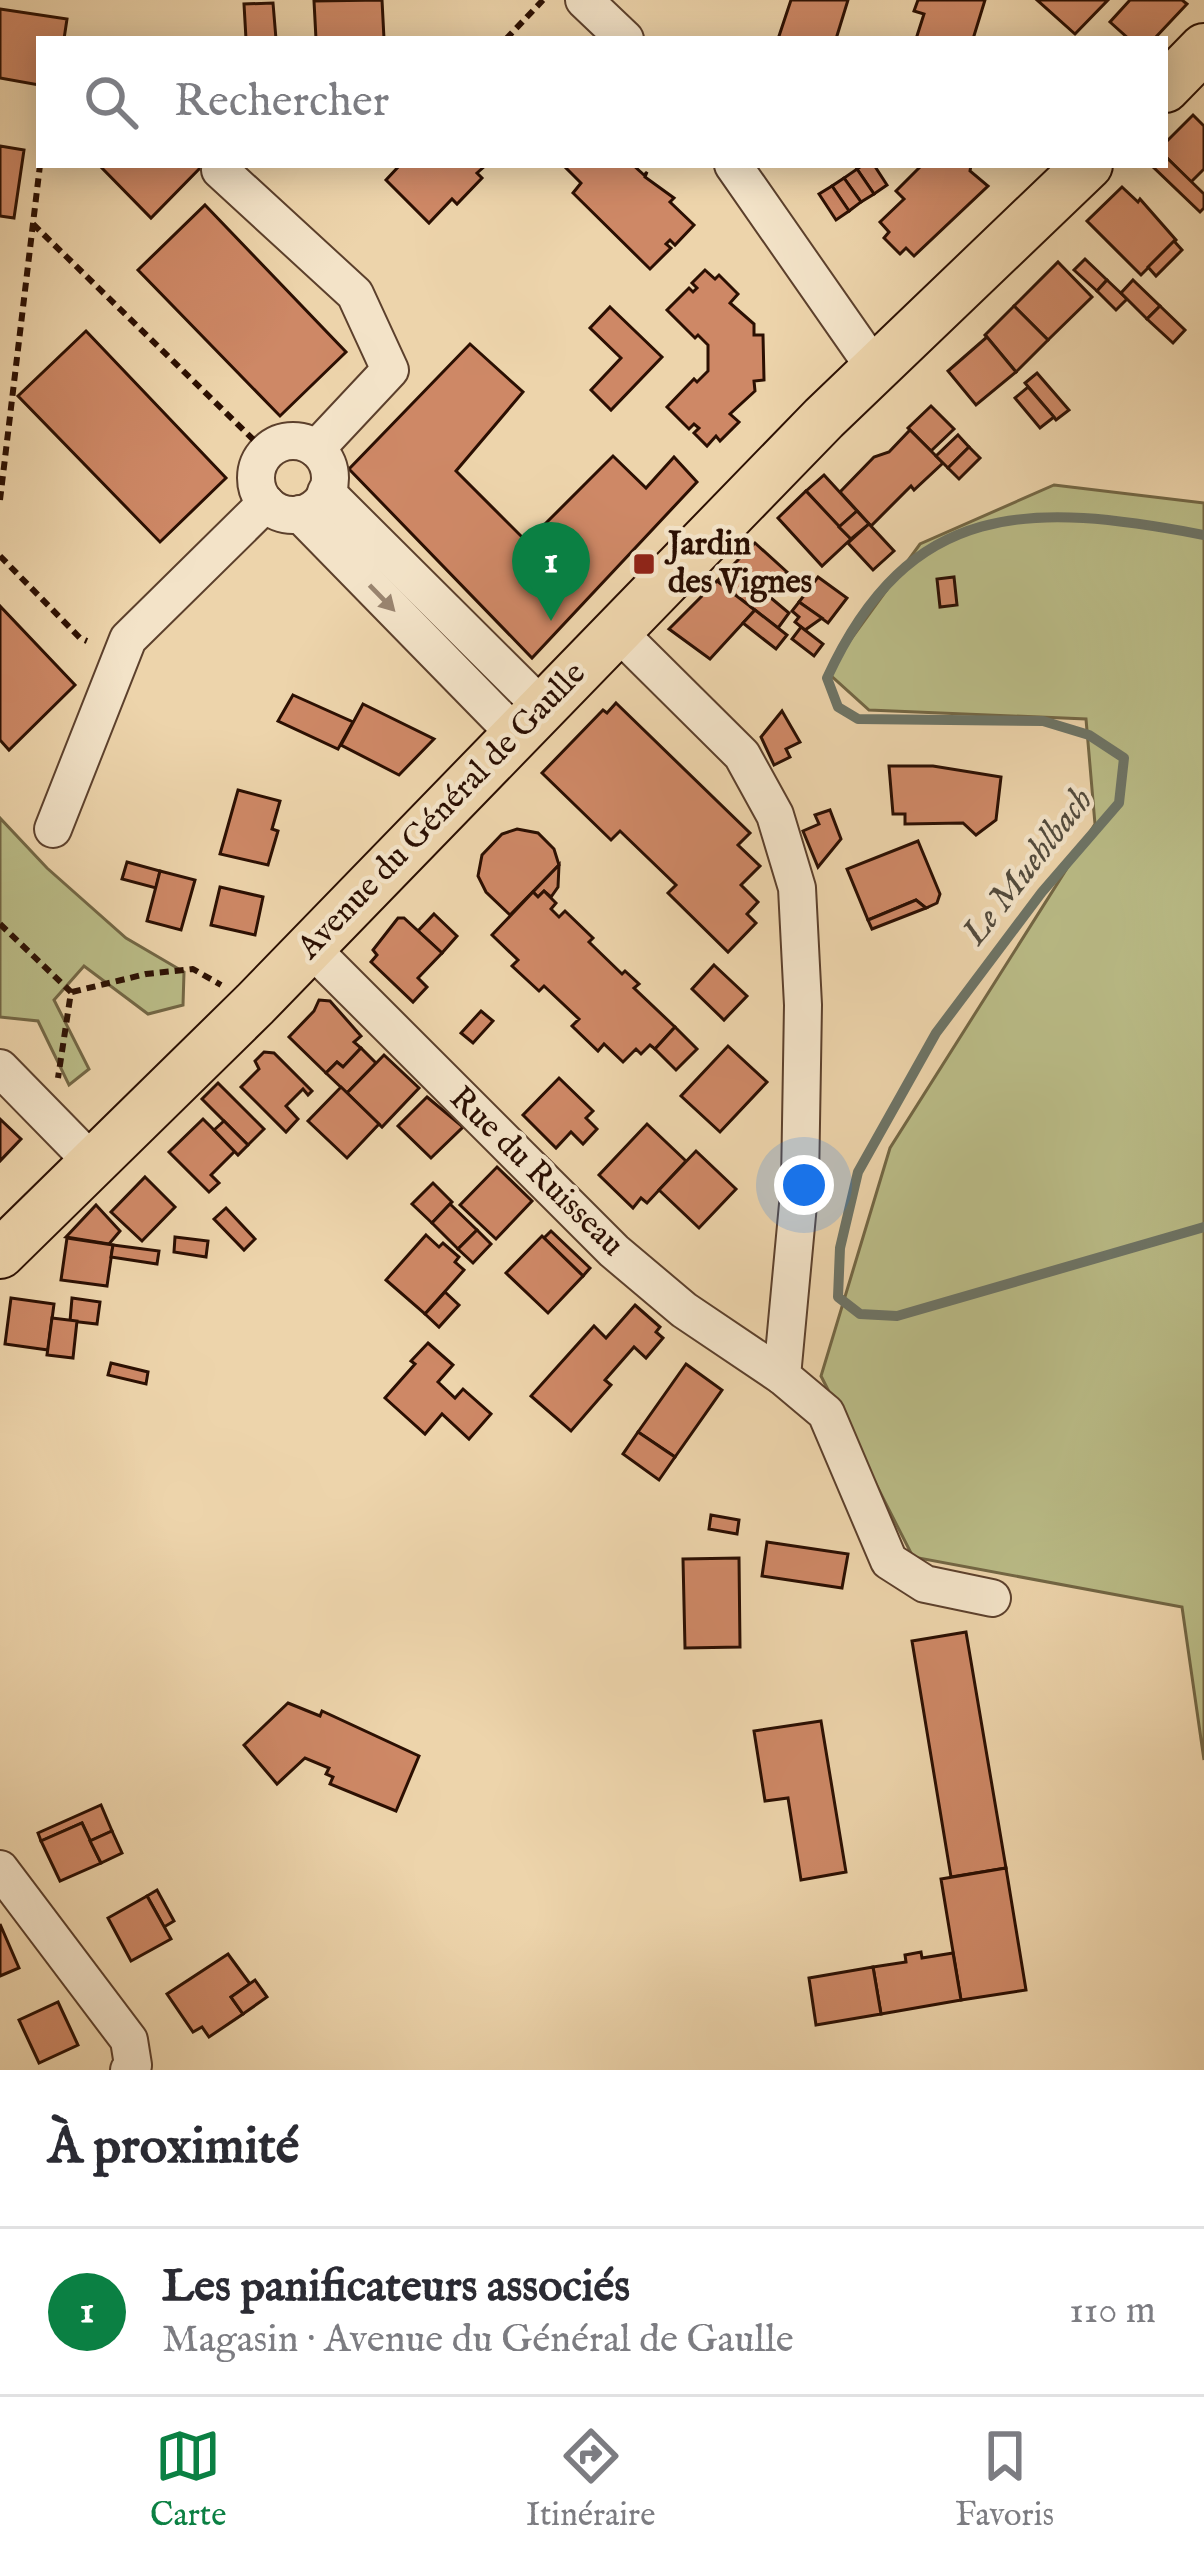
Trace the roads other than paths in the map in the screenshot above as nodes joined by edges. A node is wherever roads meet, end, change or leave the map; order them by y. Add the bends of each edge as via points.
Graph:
1 (584, 0) edge
2 (622, 36) edge
3 (1204, 48) edge
4 (1168, 85) edge
5 (735, 168) edge
6 (1085, 168) edge
7 (220, 170) dead end
8 (876, 370) junction
9 (316, 448) junction
10 (297, 503) junction
11 (616, 631) junction
12 (528, 721) junction
13 (53, 829) dead end
14 (310, 946) junction
15 (0, 1068) edge
16 (92, 1162) junction
17 (0, 1254) edge
18 (782, 1376) junction
19 (992, 1598) dead end
20 (0, 1869) edge
21 (129, 2070) edge

1 - 2 street
3 - 4 main road
5 - 8 street
6 - 8 main road, Avenue du Général de Gaulle
7 - 9 street via 355,294 389,370
8 - 11 main road, Avenue du Général de Gaulle
9 - 10 street via 329,473
9 - 10 street via 284,442 266,452 256,472 259,494
10 - 12 street
10 - 13 street via 128,639
11 - 12 main road, Avenue du Général de Gaulle
11 - 18 street via 742,755 775,814 796,888 800,1183
12 - 14 main road, Avenue du Général de Gaulle
14 - 16 main road, Avenue du Général de Gaulle
14 - 18 street, Rue du Ruisseau via 614,1251
15 - 16 street
16 - 17 main road, Avenue du Général de Gaulle
18 - 19 street, Rue du Ruisseau via 821,1407 890,1561 925,1584
20 - 21 street via 129,2040

